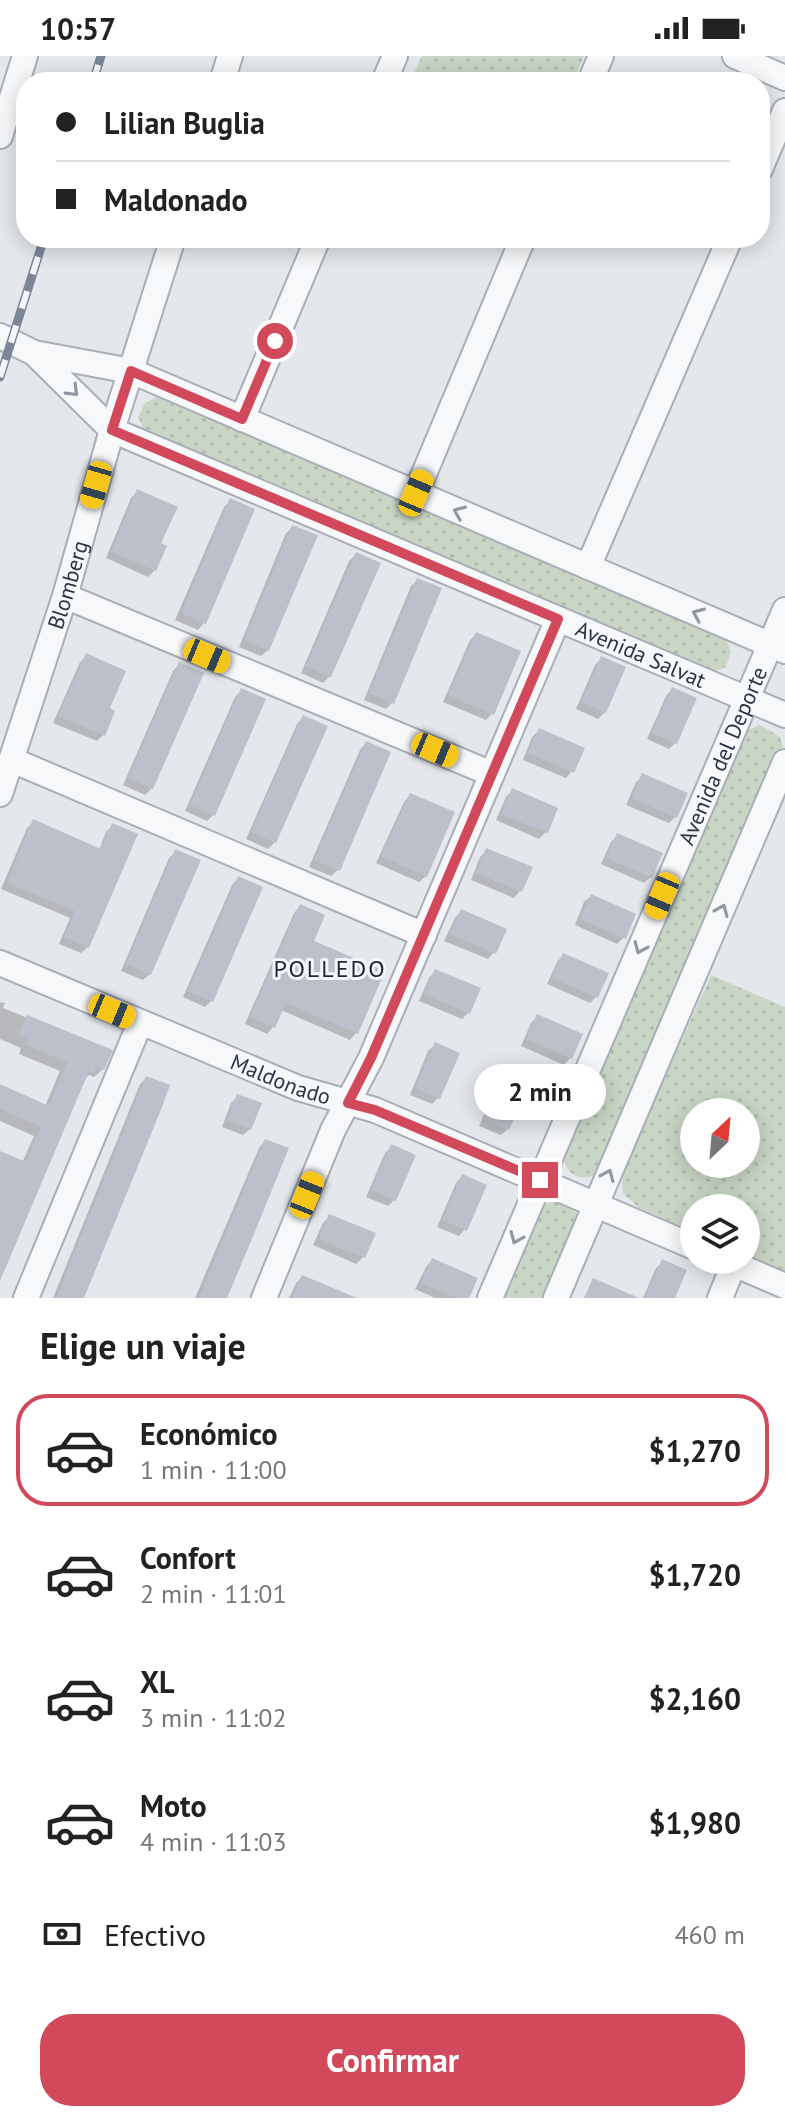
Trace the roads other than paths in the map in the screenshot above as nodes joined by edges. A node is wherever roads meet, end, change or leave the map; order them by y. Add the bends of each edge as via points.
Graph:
1 (735, 56) edge
2 (785, 78) edge
3 (16, 85) edge
4 (785, 111) edge
5 (0, 136) edge
6 (770, 146) edge
7 (170, 248) edge
8 (314, 248) edge
9 (519, 248) edge
10 (726, 248) edge
11 (0, 336) edge
12 (34, 353) junction
13 (131, 371) junction
14 (242, 419) junction
15 (112, 430) junction
16 (416, 493) junction
17 (588, 567) junction
18 (65, 596) junction
19 (785, 610) edge
20 (558, 619) junction
21 (778, 648) edge
22 (747, 699) junction
23 (785, 715) edge
24 (12, 760) junction
25 (785, 762) edge
26 (492, 774) junction
27 (0, 794) edge
28 (424, 935) junction
29 (0, 963) edge
30 (140, 1023) junction
31 (348, 1103) junction
32 (540, 1180) junction
33 (596, 1204) junction
34 (680, 1241) edge
35 (726, 1274) edge
36 (757, 1274) edge
37 (785, 1286) edge
38 (26, 1298) edge
39 (264, 1298) edge
40 (490, 1298) edge
41 (556, 1298) edge
42 (720, 1298) edge

1 - 2 street
3 - 5 street
4 - 6 street
7 - 13 street, Blomberg
8 - 14 street
9 - 16 street
10 - 17 street
11 - 12 street, Avenida Salvat
12 - 13 street, Avenida Salvat
12 -> 15 street, Avenida Salvat
13 - 14 street, Avenida Salvat
13 - 15 street, Blomberg
14 - 16 street, Avenida Salvat
15 - 18 street, Blomberg
15 - 20 street, Avenida Salvat
17 -> 16 street, Avenida Salvat
21 -> 17 street, Avenida Salvat
18 - 24 street, Blomberg
18 - 26 street
19 - 21 street, Avenida del Deporte
20 - 22 street, Avenida Salvat
20 - 26 street
21 - 22 street, Avenida del Deporte
22 - 23 street, Avenida Salvat
22 -> 32 street, Avenida del Deporte
24 - 27 street, Blomberg
24 - 28 street
33 -> 25 street
26 - 28 street
28 - 31 street
29 - 30 street, Maldonado
30 - 31 street, Maldonado
30 - 38 street
31 - 32 street, Maldonado
31 - 39 street
32 - 33 street, Maldonado
32 -> 40 street, Avenida del Deporte
33 - 34 street, Maldonado
33 - 41 street
35 - 42 street
36 - 37 street

